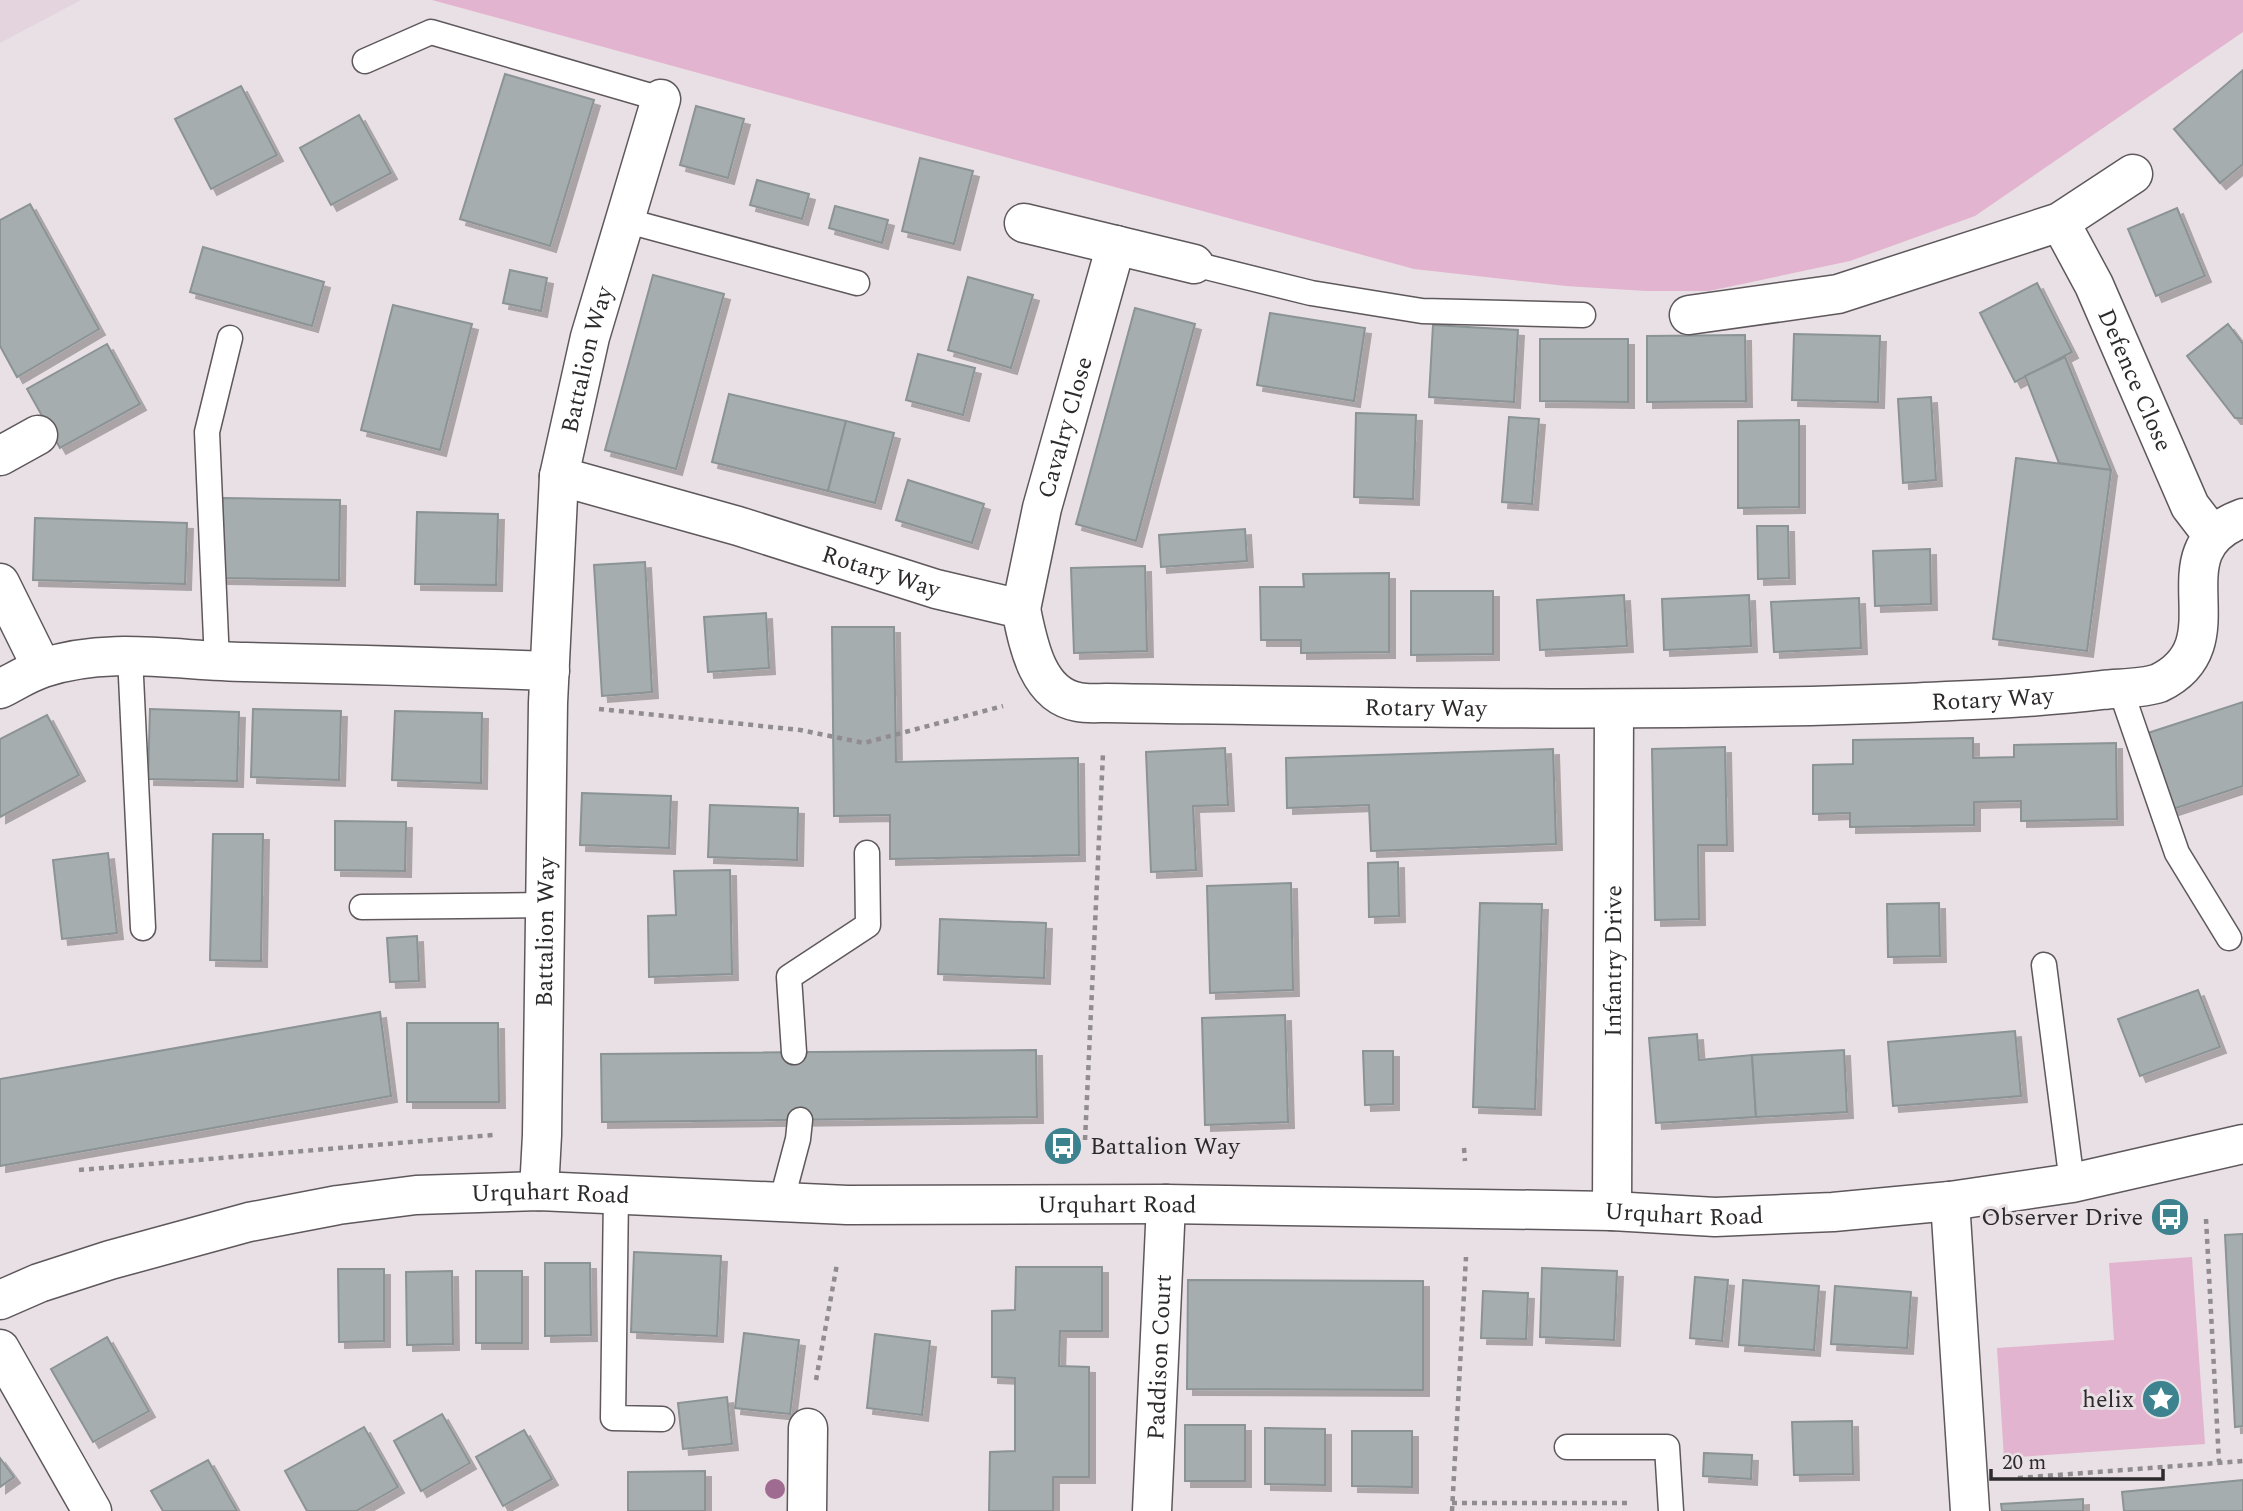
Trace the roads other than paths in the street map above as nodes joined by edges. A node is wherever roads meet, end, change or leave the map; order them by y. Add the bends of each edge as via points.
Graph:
1 (365, 61) dead end
2 (661, 99) joint
3 (2133, 174) dead end
4 (624, 219) junction
5 (2060, 222) junction
6 (1024, 223) dead end
7 (1116, 245) junction
8 (1194, 264) joint
9 (858, 283) dead end
10 (1583, 315) dead end
11 (1689, 315) dead end
12 (230, 338) dead end
13 (38, 435) dead end
14 (0, 456) edge
15 (559, 476) junction
16 (2228, 527) edge
17 (0, 583) edge
18 (1021, 609) junction
19 (130, 656) junction
20 (217, 662) junction
21 (42, 668) junction
22 (549, 687) junction
23 (2120, 688) junction
24 (0, 689) edge
25 (1614, 709) junction
26 (867, 853) dead end
27 (545, 905) junction
28 (362, 907) dead end
29 (144, 928) dead end
30 (2229, 938) dead end
31 (2045, 965) dead end
32 (794, 1052) dead end
33 (800, 1120) dead end
34 (2243, 1144) edge
35 (2072, 1183) junction
36 (539, 1191) junction
37 (616, 1194) junction
38 (1950, 1202) junction
39 (781, 1203) junction
40 (1166, 1204) junction
41 (1612, 1211) junction
42 (0, 1300) edge
43 (0, 1349) edge
44 (662, 1419) dead end
45 (808, 1428) road end
46 (1567, 1447) dead end
47 (1969, 1496) edge
48 (1671, 1507) edge
49 (92, 1511) edge
50 (807, 1511) edge
51 (1152, 1511) edge

1 - 2 lane via 431,32
2 - 4 street, Battalion Way
3 - 5 street
4 - 9 lane
4 - 15 street, Battalion Way via 590,337
5 - 11 street via 1838,294
5 - 16 street, Defence Close via 2094,285 2190,506
6 - 7 street
7 - 8 street
7 - 18 street, Cavalry Close via 1042,508
8 - 10 lane via 1311,293 1422,310
12 - 20 lane via 206,432
13 - 14 street
15 - 18 street, Rotary Way via 726,522 936,589
15 - 22 street, Battalion Way
16 - 23 street, Rotary Way via 2206,550 2210,635 2202,655 2156,684
17 - 21 street
18 - 25 street, Rotary Way via 1034,660 1054,692 1076,702
19 - 20 street
19 - 21 street via 89,657
19 - 29 lane
20 - 22 street via 366,664
21 - 24 street
22 - 27 street, Battalion Way
23 - 25 street, Rotary Way via 2014,699
23 - 30 lane via 2177,853
25 - 41 street, Infantry Drive
26 - 32 lane via 868,925 789,978
27 - 28 lane
27 - 36 street, Battalion Way
31 - 35 lane
33 - 39 lane
34 - 35 street, Urquhart Road
35 - 38 street, Urquhart Road
36 - 37 street, Urquhart Road
36 - 42 street, Urquhart Road via 416,1195 249,1222 39,1283
37 - 39 street, Urquhart Road
37 - 44 lane via 613,1418
38 - 41 street, Urquhart Road via 1715,1217
38 - 47 street
39 - 40 street, Urquhart Road
40 - 41 street, Urquhart Road
40 - 51 street, Paddison Court
43 - 49 street
45 - 50 street
46 - 48 lane via 1667,1447

